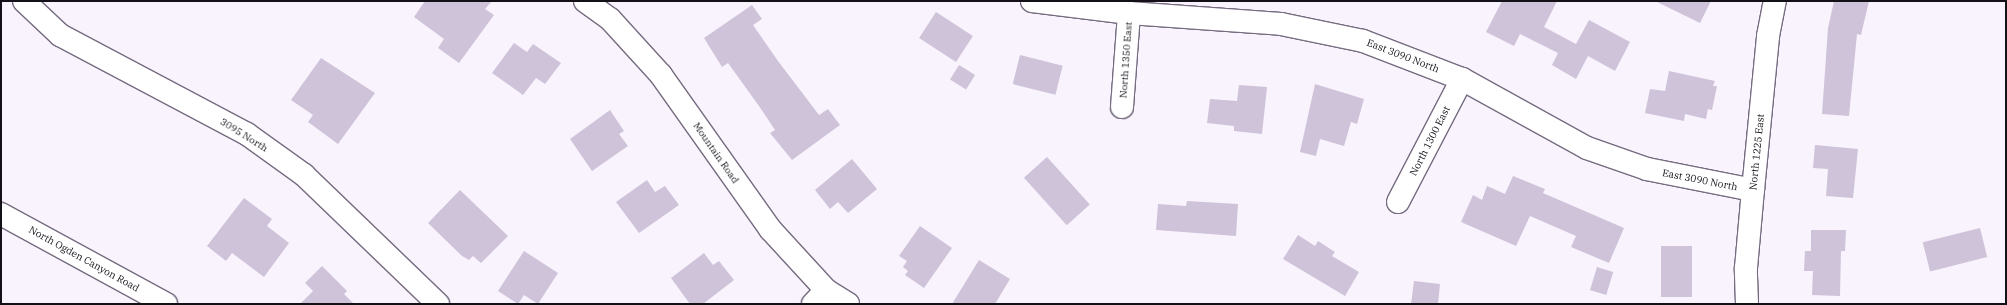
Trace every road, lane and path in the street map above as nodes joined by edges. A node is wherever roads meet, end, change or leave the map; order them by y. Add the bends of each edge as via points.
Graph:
1 (24, 1) edge
2 (585, 1) edge
3 (1032, 1) edge
4 (1776, 1) edge
5 (1129, 13) junction
6 (1462, 79) junction
7 (1122, 107) dead end
8 (1753, 190) junction
9 (1398, 202) dead end
10 (1, 214) edge
11 (819, 297) edge
12 (166, 304) edge
13 (438, 304) edge
14 (848, 304) edge
15 (1747, 304) edge

1 - 13 street, 3095 North via 60,35 247,134 304,175
2 - 11 street, Mountain Road via 610,19 661,75
3 - 5 street, East 3090 North
4 - 8 street, North 1225 East via 1768,36
5 - 6 street, East 3090 North via 1281,24 1363,41
5 - 7 street, North 1350 East
6 - 8 street, East 3090 North via 1588,148 1646,169
6 - 9 street, North 1300 East
8 - 15 street, North 1225 East via 1746,268
10 - 12 street, North Ogden Canyon Road
11 - 14 street, Mountain Road

